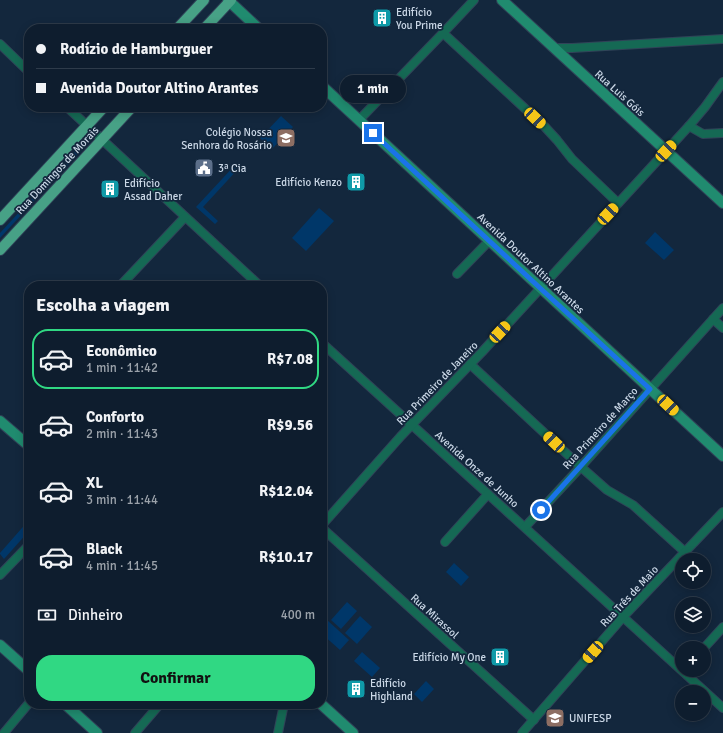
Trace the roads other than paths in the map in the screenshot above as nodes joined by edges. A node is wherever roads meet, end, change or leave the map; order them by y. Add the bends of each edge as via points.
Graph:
1 (204, 0) edge
2 (474, 0) edge
3 (502, 0) edge
4 (229, 1) edge
5 (182, 24) edge
6 (208, 24) edge
7 (254, 24) edge
8 (443, 33) junction
9 (723, 39) edge
10 (0, 44) edge
11 (554, 48) junction
12 (24, 67) edge
13 (723, 82) edge
14 (327, 91) edge
15 (72, 112) edge
16 (99, 112) edge
17 (127, 112) edge
18 (359, 120) junction
19 (86, 125) junction
20 (690, 126) junction
21 (723, 133) edge
22 (102, 140) junction
23 (666, 151) junction
24 (618, 203) junction
25 (723, 203) edge
26 (185, 217) junction
27 (0, 220) edge
28 (489, 241) junction
29 (0, 250) edge
30 (457, 274) dead end
31 (125, 281) edge
32 (255, 281) edge
33 (540, 288) junction
34 (723, 308) edge
35 (713, 319) junction
36 (723, 328) edge
37 (327, 348) edge
38 (470, 364) junction
39 (650, 389) junction
40 (2, 425) edge
41 (412, 425) junction
42 (24, 442) edge
43 (723, 456) edge
44 (581, 467) junction
45 (488, 494) junction
46 (723, 512) edge
47 (327, 519) edge
48 (525, 527) junction
49 (327, 533) edge
50 (445, 542) dead end
51 (24, 550) edge
52 (685, 552) junction
53 (0, 575) edge
54 (623, 616) junction
55 (723, 627) edge
56 (710, 641) edge
57 (0, 645) edge
58 (675, 663) edge
59 (24, 667) edge
60 (690, 677) edge
61 (723, 708) edge
62 (24, 709) edge
63 (71, 709) edge
64 (156, 709) edge
65 (283, 709) edge
66 (327, 709) edge
67 (534, 720) junction
68 (4, 733) edge
69 (97, 733) edge
70 (135, 733) edge
71 (278, 733) edge
72 (354, 733) edge
73 (522, 733) edge

1 - 5 main road
2 - 8 street
3 - 11 street, Rua Luis Góis
4 - 6 main road
4 - 7 street
8 - 18 street
8 - 24 street via 545,127 572,159
9 - 11 street
10 - 12 street
11 - 23 street, Rua Luis Góis
13 - 20 street, Rua Primeiro de Janeiro
14 - 18 street, Avenida Doutor Altino Arantes
15 - 19 street
16 - 19 main road, Rua Domingos de Morais
17 - 22 main road, Rua Domingos de Morais
18 - 28 street, Avenida Doutor Altino Arantes
19 - 22 street
19 - 27 main road, Rua Domingos de Morais
20 - 21 street via 703,134
20 - 23 street, Rua Primeiro de Janeiro
22 - 26 street
22 - 29 main road, Rua Domingos de Morais
23 - 24 street, Rua Primeiro de Janeiro
23 - 25 street, Rua Luis Góis
24 - 33 street, Rua Primeiro de Janeiro
26 - 31 street
26 - 32 street
28 - 30 street
28 - 33 street, Avenida Doutor Altino Arantes
33 - 38 street, Rua Primeiro de Janeiro
33 - 39 street, Avenida Doutor Altino Arantes
34 - 35 street, Rua Primeiro de Março
35 - 36 street
35 - 39 street, Rua Primeiro de Março
37 - 41 street, Avenida Onze de Junho
38 - 41 street, Rua Primeiro de Janeiro
38 - 44 street
39 - 43 street, Avenida Doutor Altino Arantes
39 - 44 street, Rua Primeiro de Março
40 - 42 street
41 - 45 street, Avenida Onze de Junho
41 - 47 street, Rua Primeiro de Janeiro
44 - 48 street, Rua Primeiro de Março
44 - 52 street via 607,490 633,505
45 - 48 street, Avenida Onze de Junho
45 - 50 street
46 - 52 street, Rua Três de Maio
48 - 54 street, Avenida Onze de Junho
49 - 67 street, Rua Mirassol
51 - 53 street
52 - 54 street, Rua Três de Maio
54 - 58 street, Avenida Onze de Junho
54 - 67 street, Rua Três de Maio
55 - 56 street
57 - 59 street
60 - 61 street, Avenida Onze de Junho
62 - 68 street
63 - 69 street
64 - 70 street
65 - 71 street
66 - 72 street
67 - 73 street, Rua Três de Maio

